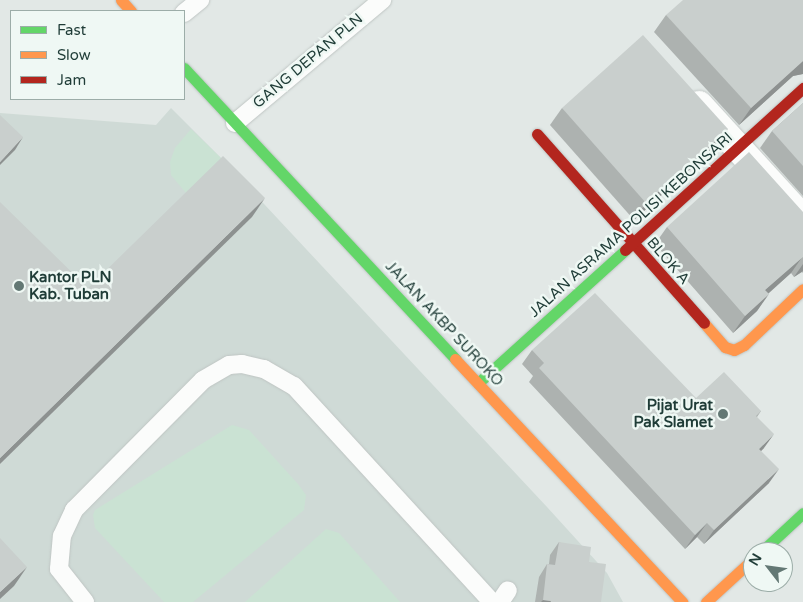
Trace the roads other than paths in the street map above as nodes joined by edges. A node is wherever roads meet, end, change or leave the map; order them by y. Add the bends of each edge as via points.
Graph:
1 (121, 0) edge
2 (200, 0) edge
3 (382, 0) edge
4 (130, 10) edge
5 (185, 13) edge
6 (185, 69) edge
7 (681, 85) edge
8 (803, 88) edge
9 (235, 122) junction
10 (537, 134) dead end
11 (738, 148) junction
12 (803, 219) edge
13 (633, 242) junction
14 (802, 291) edge
15 (478, 383) junction
16 (803, 513) edge
17 (772, 542) edge
18 (743, 568) edge
19 (85, 602) edge
20 (492, 602) edge
21 (682, 602) edge
22 (706, 602) edge

1 - 4 main road
2 - 5 lane
3 - 9 lane, GANG DEPAN PLN
6 - 9 main road, JALAN AKBP SUROKO
7 - 11 street
8 - 11 main road, JALAN ASRAMA POLISI KEBONSARI
9 - 15 main road, JALAN AKBP SUROKO
10 - 13 main road, BLOK A
11 - 12 street
11 - 13 main road, JALAN ASRAMA POLISI KEBONSARI
13 - 14 main road, BLOK A via 718,340 730,349 740,347
13 - 15 main road, JALAN ASRAMA POLISI KEBONSARI
15 - 21 main road, JALAN AKBP SUROKO
16 - 17 main road
18 - 22 main road
19 - 20 lane via 59,569 62,536 74,510 203,380 229,365 242,364 264,369 294,386

